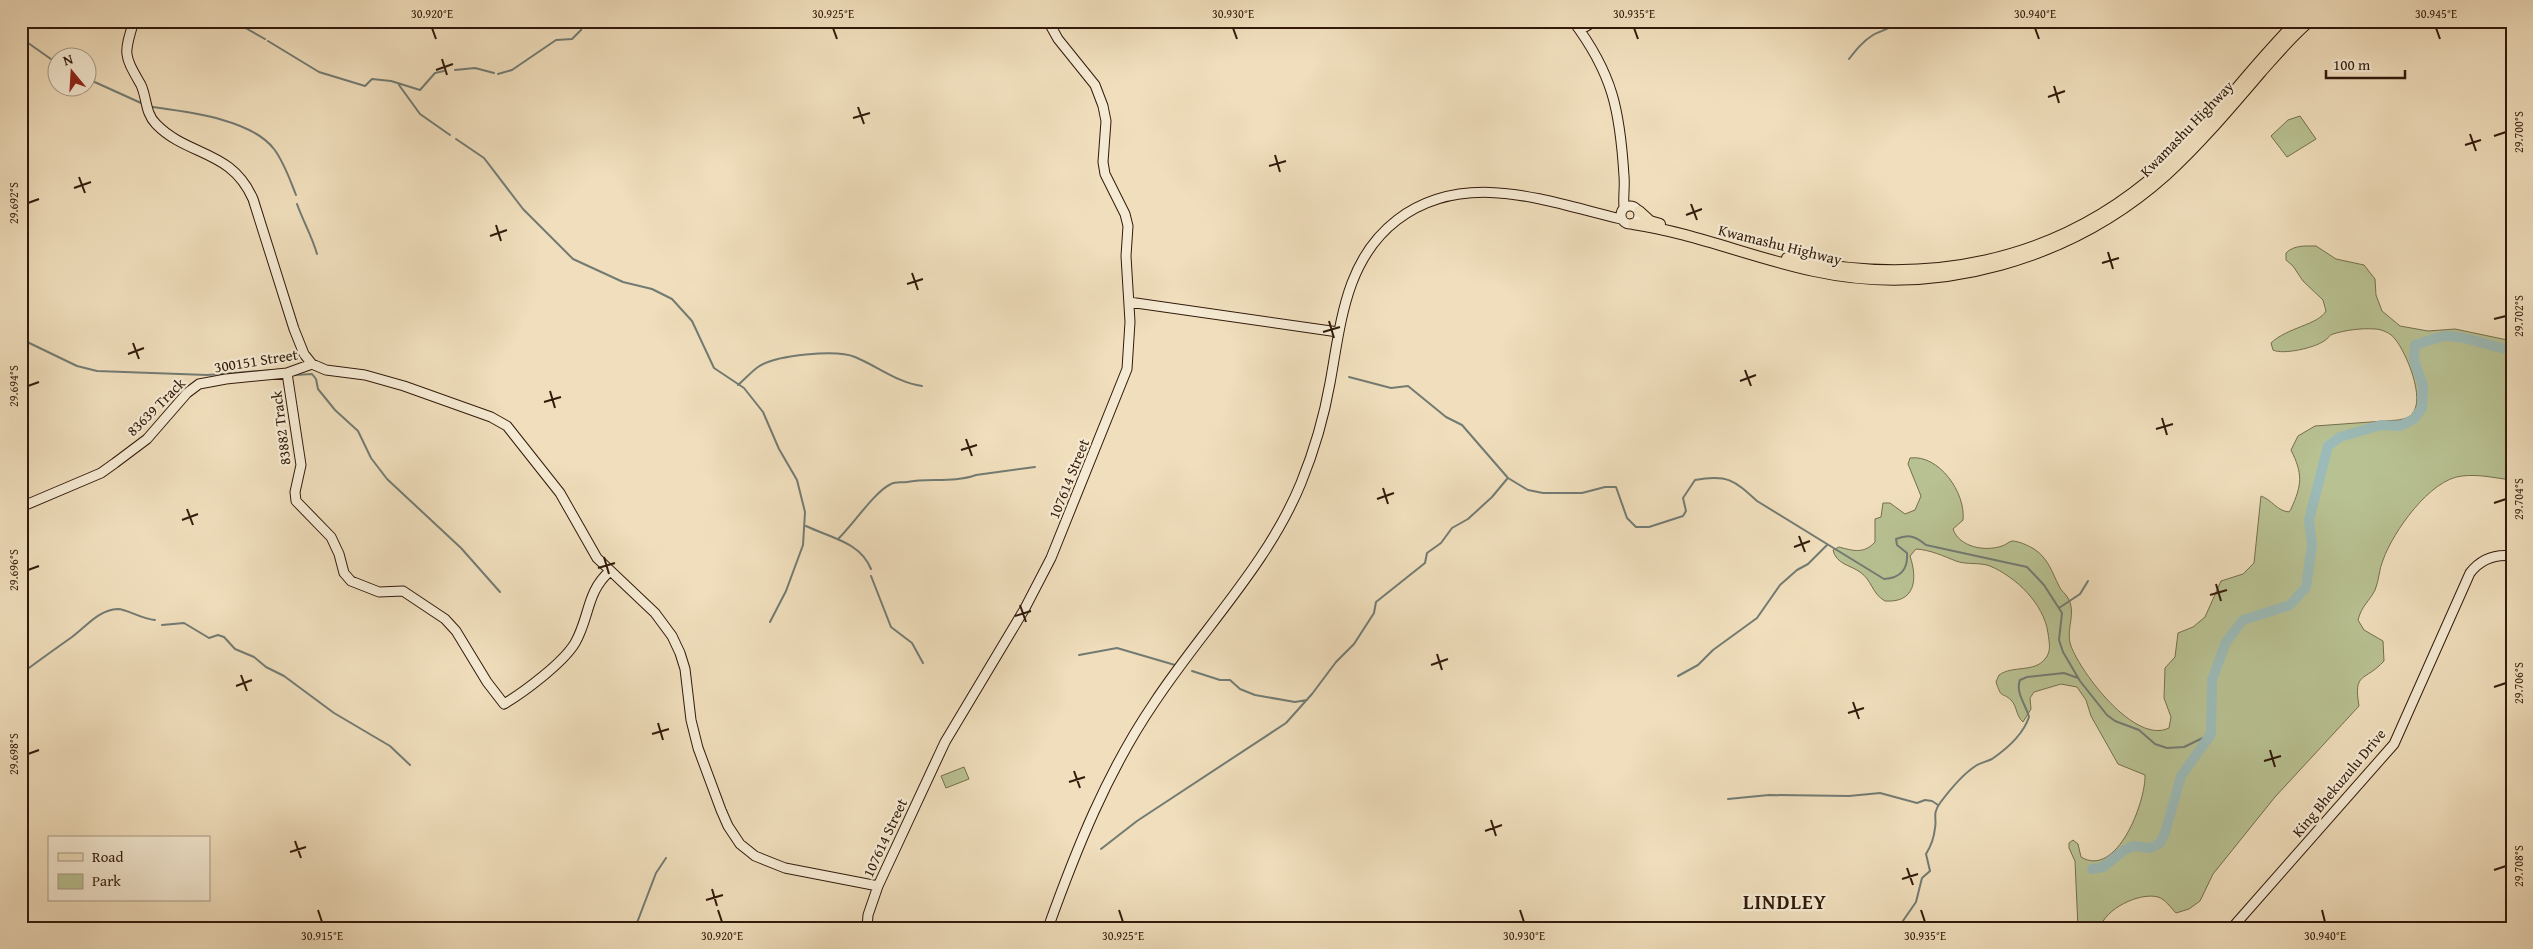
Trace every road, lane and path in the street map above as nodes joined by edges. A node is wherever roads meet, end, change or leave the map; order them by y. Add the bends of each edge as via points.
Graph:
1 (134, 21) edge
2 (1048, 21) edge
3 (1573, 21) edge
4 (1595, 21) edge
5 (2298, 21) edge
6 (2310, 21) edge
7 (1580, 30) junction
8 (1625, 182) junction
9 (1636, 208) junction
10 (1622, 212) junction
11 (1633, 224) junction
12 (1129, 302) junction
13 (1338, 332) junction
14 (312, 364) junction
15 (288, 373) junction
16 (205, 383) joint
17 (21, 507) edge
18 (2512, 556) edge
19 (610, 571) junction
20 (878, 886) junction
21 (867, 928) edge
22 (1048, 928) edge
23 (2232, 928) edge

1 - 14 street via 126,45 126,58 144,92 151,117 168,134 225,163 244,182 253,199 294,329 304,354
2 - 12 street, 107614 Street via 1095,86 1103,106 1105,174 1127,220
3 - 7 street
4 - 7 street
5 - 9 main road, Kwamashu Highway via 2152,177 2086,223 2008,255 1961,266 1896,272 1851,269 1789,258 1654,223
6 - 11 main road, Kwamashu Highway via 2154,186 2090,230 2007,263 1939,277 1844,276 1813,271
7 - 8 street via 1599,60 1616,102 1621,124
8 - 9 street
8 - 10 street
9 - 10 street
9 - 11 street via 1638,219
10 - 11 street via 1626,223
10 - 13 street via 1478,191 1454,194 1422,205 1397,220 1368,249 1350,286
12 - 13 street
12 - 20 street, 107614 Street via 1127,369 1059,540 1024,610 945,742
13 - 22 street via 1321,424 1300,485 1283,520 1156,700 1123,753 1096,805
14 - 15 street, 300151 Street
14 - 19 street via 326,370 365,375 404,386 500,421 515,434 560,493 591,550
15 - 16 street, 300151 Street
15 - 19 street, 83882 Track via 301,465 296,501 331,537 350,581 375,591 399,590 445,619 504,704 570,650 598,582
16 - 17 street, 83639 Track via 187,393 147,440 101,472
18 - 23 street, King Bhekuzulu Drive via 2487,559 2470,572 2394,744
19 - 20 street via 655,613 672,636 686,669 691,720 698,748 721,810 740,844 755,856 785,868
20 - 21 street, 107614 Street

